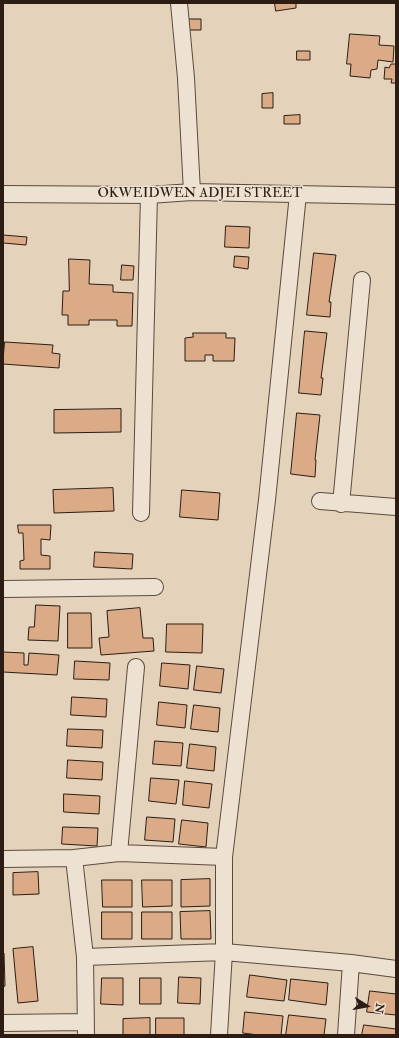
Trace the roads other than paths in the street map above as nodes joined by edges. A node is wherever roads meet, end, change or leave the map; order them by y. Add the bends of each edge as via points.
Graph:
1 (179, 3) edge
2 (192, 192) junction
3 (3, 194) edge
4 (298, 194) junction
5 (149, 195) junction
6 (396, 196) edge
7 (362, 280) dead end
8 (320, 501) dead end
9 (341, 504) junction
10 (396, 507) edge
11 (141, 513) dead end
12 (155, 587) dead end
13 (3, 590) edge
14 (136, 667) dead end
15 (120, 853) junction
16 (224, 857) junction
17 (74, 858) junction
18 (3, 860) edge
19 (224, 952) junction
20 (85, 957) junction
21 (351, 963) junction
22 (396, 969) edge
23 (3, 1023) edge
24 (86, 1028) edge
25 (219, 1035) edge
26 (346, 1035) edge

1 - 2 street
2 - 4 street, OKWEIDWEN ADJEI STREET
2 - 5 street, OKWEIDWEN ADJEI STREET
3 - 5 street, OKWEIDWEN ADJEI STREET
4 - 6 street, OKWEIDWEN ADJEI STREET
4 - 16 street via 267,500
5 - 11 street
7 - 9 street
8 - 9 street
9 - 10 street
12 - 13 street
14 - 15 street
15 - 16 street
15 - 17 street
16 - 19 street
17 - 18 street
17 - 20 street
19 - 20 street
19 - 21 street
19 - 25 street
20 - 24 street
21 - 22 street
21 - 26 street
23 - 24 street

